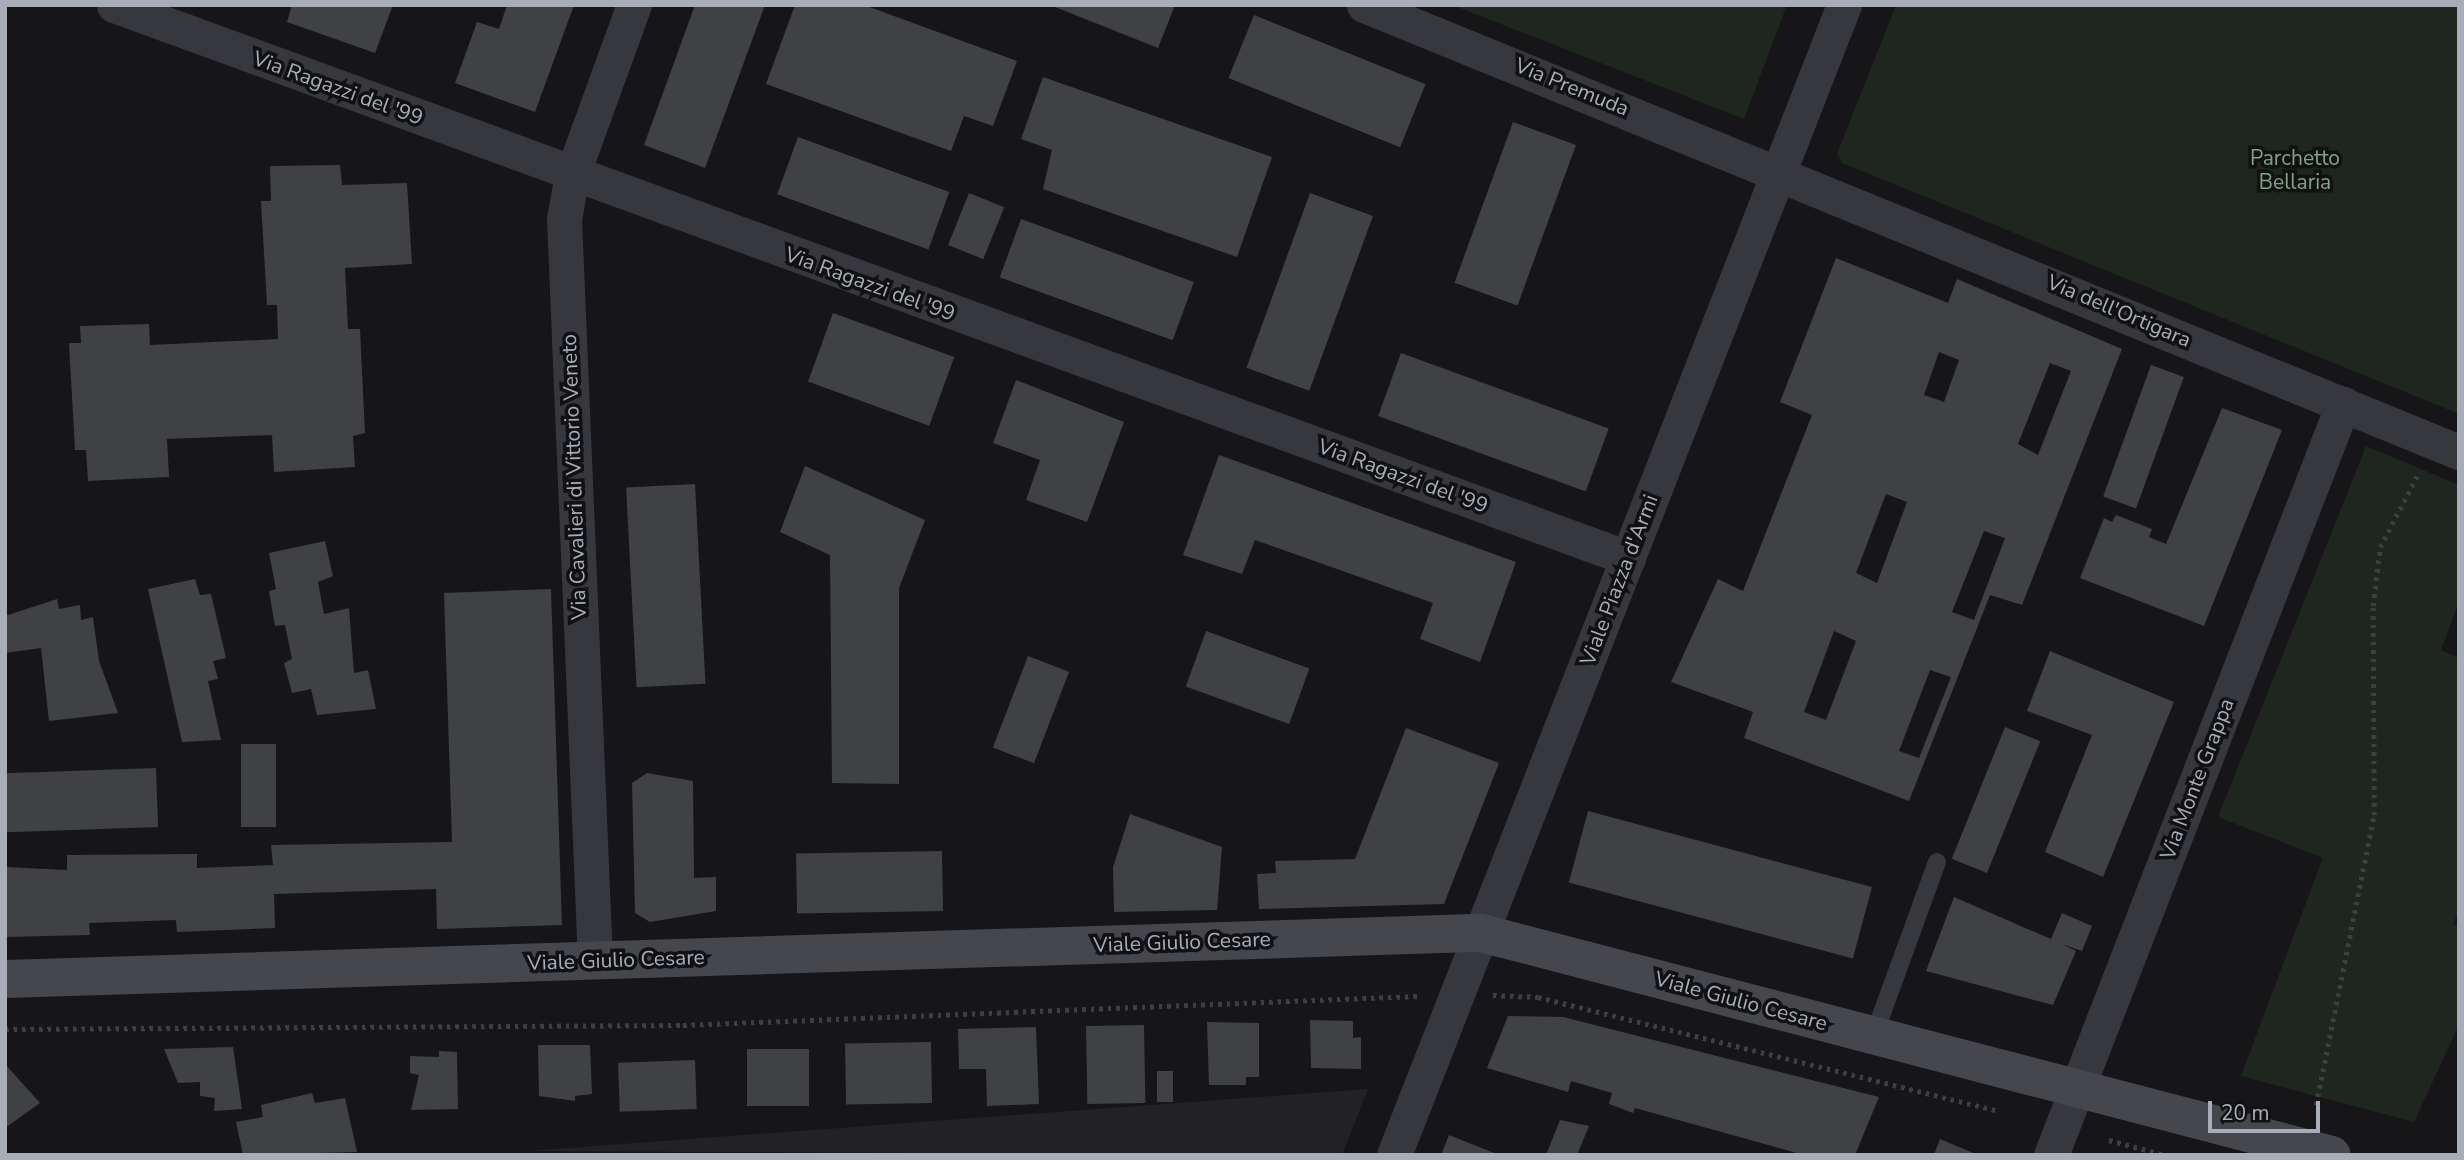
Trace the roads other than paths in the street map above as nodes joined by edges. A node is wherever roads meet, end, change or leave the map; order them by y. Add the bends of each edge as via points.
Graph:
1 (114, 5) edge
2 (634, 5) edge
3 (1364, 5) edge
4 (1844, 5) edge
5 (1779, 170) junction
6 (572, 175) junction
7 (2343, 404) junction
8 (2459, 452) edge
9 (1628, 558) junction
10 (1937, 862) dead end
11 (1481, 933) junction
12 (595, 961) junction
13 (5, 979) edge
14 (1874, 1035) junction
15 (2078, 1089) junction
16 (1394, 1155) edge
17 (2051, 1155) edge
18 (2332, 1155) edge

1 - 6 street, Via Ragazzi del '99
2 - 6 street, Via Cavalieri di Vittorio Veneto
3 - 5 street, Via Premuda
4 - 5 street, Viale Piazza d'Armi
5 - 7 street, Via dell'Ortigara
5 - 9 street, Viale Piazza d'Armi
6 - 9 street, Via Ragazzi del '99
6 - 12 street, Via Cavalieri di Vittorio Veneto via 564,219
7 - 8 street, Via dell'Ortigara
7 - 15 street, Via Monte Grappa
9 - 11 street, Viale Piazza d'Armi
10 - 14 lane
11 - 12 main road, Viale Giulio Cesare
11 - 14 main road, Viale Giulio Cesare
11 - 16 street, Viale Piazza d'Armi
12 - 13 main road, Viale Giulio Cesare
14 - 15 main road, Viale Giulio Cesare
15 - 17 street, Via Monte Grappa
15 - 18 main road, Viale Giulio Cesare

